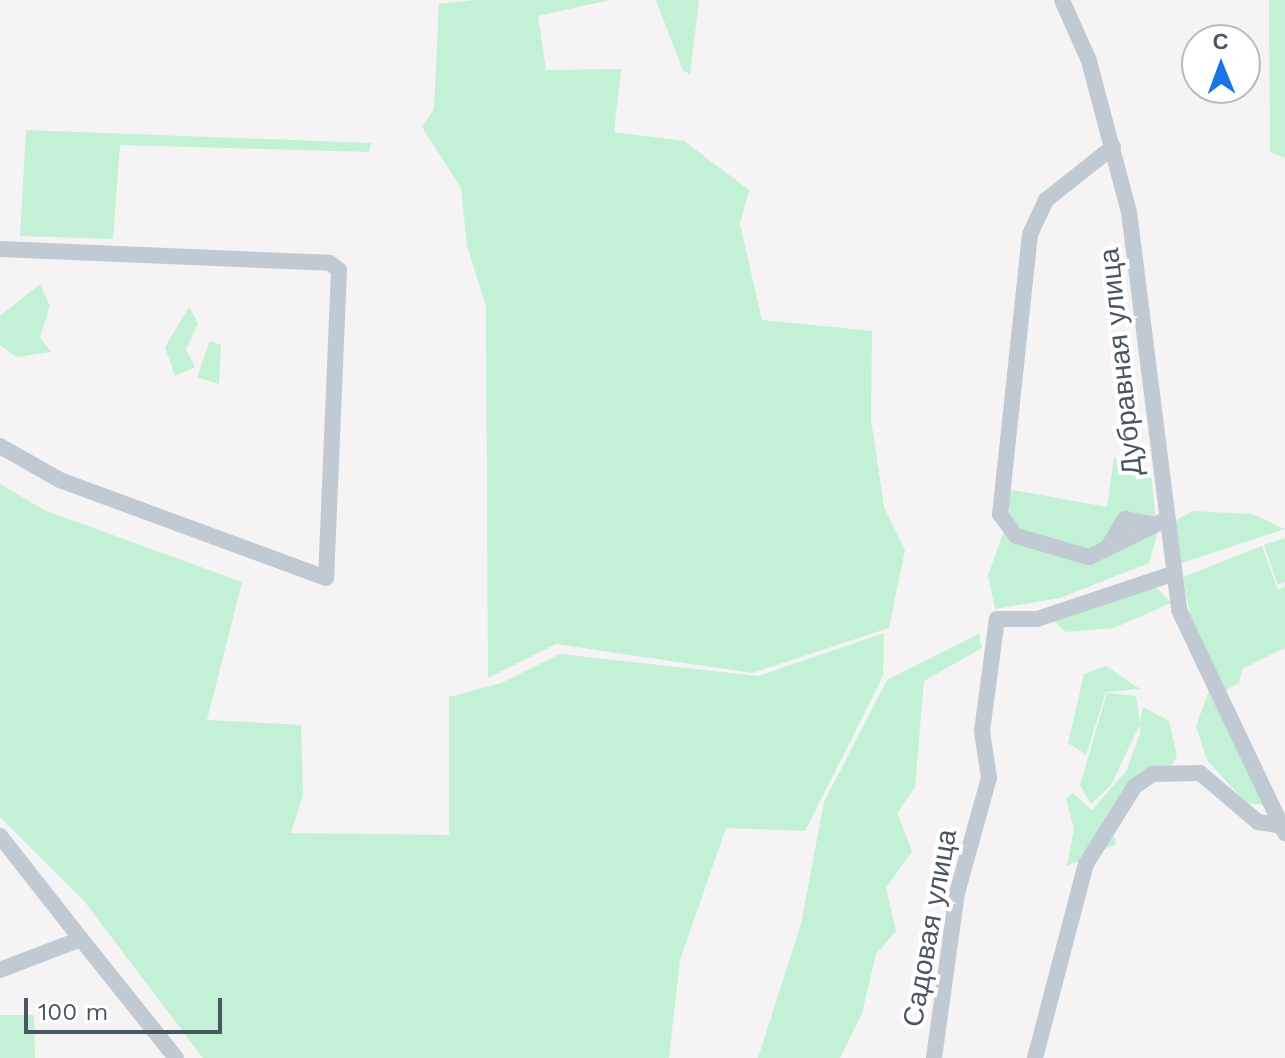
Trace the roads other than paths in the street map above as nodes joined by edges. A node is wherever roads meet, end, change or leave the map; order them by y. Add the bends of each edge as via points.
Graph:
1 (1062, 0) edge
2 (1113, 147) junction
3 (0, 249) edge
4 (0, 446) edge
5 (1157, 523) junction
6 (1172, 574) junction
7 (1283, 830) edge
8 (0, 836) edge
9 (81, 939) junction
10 (0, 970) edge
11 (176, 1058) edge
12 (934, 1058) edge
13 (1035, 1058) edge

1 - 2 street, Дубравная улица
2 - 5 street, Дубравная улица via 1151,356
2 - 5 street via 1046,200 1030,234 1002,525 1089,557
3 - 4 street via 330,263 339,270 326,578 60,480
5 - 6 street, Дубравная улица
6 - 7 street, Дубравная улица via 1179,610
6 - 12 street, Садовая улица via 1037,619 997,619 982,731 989,778 957,893
7 - 13 street via 1258,822 1210,776 1175,772 1135,786 1086,864
8 - 9 street
9 - 10 street
9 - 11 street

